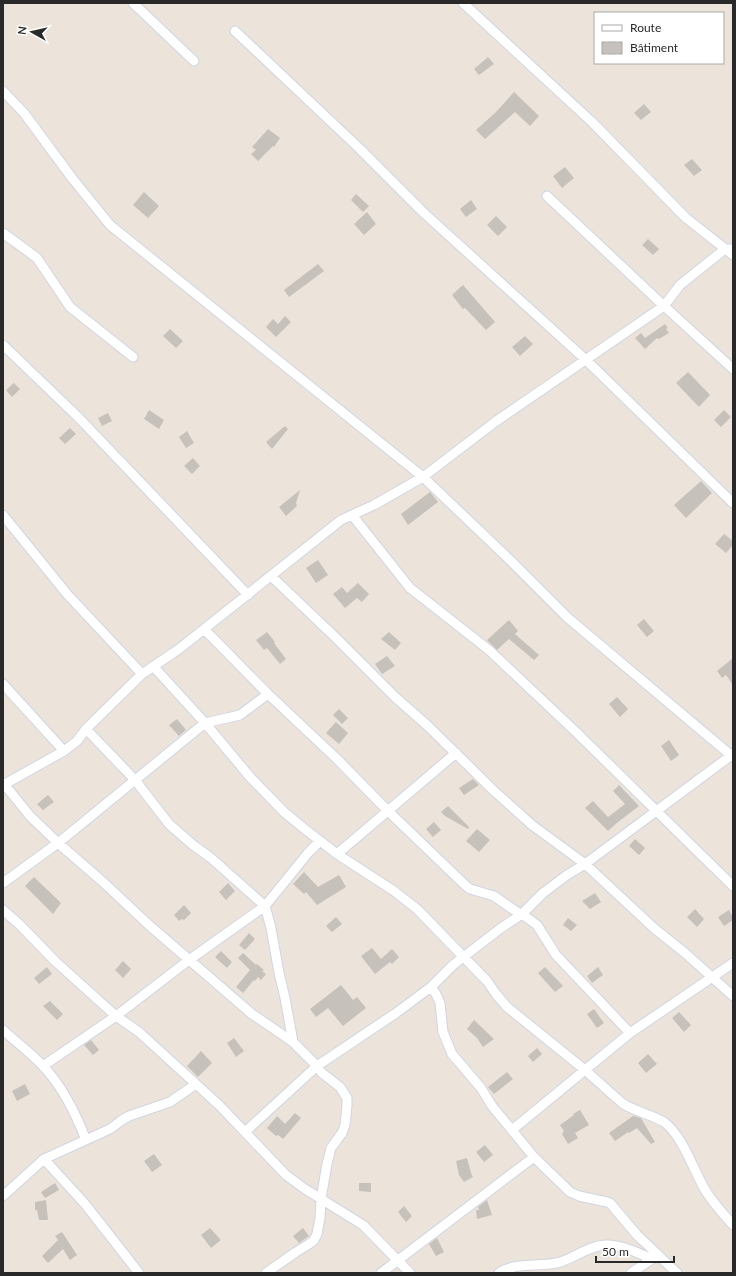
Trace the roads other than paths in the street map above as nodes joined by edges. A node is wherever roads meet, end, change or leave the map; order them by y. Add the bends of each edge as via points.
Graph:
1 (133, 3) edge
2 (463, 3) edge
3 (235, 31) dead end
4 (194, 61) dead end
5 (3, 91) edge
6 (547, 196) dead end
7 (3, 233) edge
8 (729, 249) edge
9 (733, 255) edge
10 (664, 306) junction
11 (3, 345) edge
12 (133, 357) dead end
13 (586, 360) junction
14 (733, 369) edge
15 (424, 477) junction
16 (733, 503) edge
17 (3, 515) edge
18 (352, 515) junction
19 (271, 576) junction
20 (248, 595) junction
21 (204, 629) junction
22 (153, 666) junction
23 (142, 674) junction
24 (3, 684) edge
25 (268, 694) junction
26 (205, 723) junction
27 (86, 729) junction
28 (64, 751) junction
29 (456, 753) junction
30 (732, 755) edge
31 (135, 780) junction
32 (3, 784) edge
33 (388, 811) junction
34 (656, 811) junction
35 (320, 841) junction
36 (58, 844) junction
37 (337, 854) junction
38 (585, 864) junction
39 (3, 883) edge
40 (733, 886) edge
41 (265, 906) junction
42 (3, 910) edge
43 (522, 914) junction
44 (465, 957) junction
45 (189, 960) junction
46 (733, 963) edge
47 (711, 978) junction
48 (431, 987) junction
49 (733, 996) edge
50 (116, 1016) junction
51 (3, 1030) edge
52 (630, 1033) junction
53 (292, 1042) junction
54 (43, 1066) junction
55 (317, 1066) junction
56 (585, 1070) junction
57 (196, 1084) junction
58 (512, 1130) junction
59 (245, 1132) junction
60 (86, 1140) junction
61 (534, 1157) junction
62 (44, 1159) junction
63 (3, 1196) edge
64 (321, 1199) junction
65 (733, 1224) edge
66 (655, 1257) junction
67 (399, 1260) junction
68 (134, 1271) edge
69 (266, 1273) edge
70 (381, 1273) edge
71 (410, 1273) edge
72 (498, 1273) edge
73 (631, 1273) edge
74 (677, 1273) edge

1 - 4 street
2 - 8 street via 592,122 686,218
3 - 13 street via 425,214
5 - 15 street via 24,113 110,225
6 - 10 street
7 - 12 street via 37,258 70,307
8 - 9 street
8 - 10 street via 680,285
10 - 13 street
10 - 14 street
11 - 20 street via 78,416
13 - 15 street via 495,422
13 - 16 street
15 - 18 street
15 - 30 street via 568,618
17 - 23 street via 68,594
18 - 19 street via 341,520
18 - 34 street via 410,588 490,650
19 - 20 street
19 - 29 street via 394,697
20 - 21 street
21 - 22 street
21 - 25 street
22 - 23 street
22 - 26 street
23 - 27 street
24 - 28 street
25 - 26 street via 240,715
25 - 33 street
26 - 31 street
26 - 35 street via 250,777 284,812
27 - 28 street via 77,741
27 - 31 street
28 - 32 street
29 - 33 street
29 - 38 street via 532,825
30 - 34 street
31 - 36 street
31 - 41 street via 169,824
32 - 36 street
33 - 37 street
33 - 43 street via 470,889 488,893
34 - 38 street
34 - 40 street
35 - 37 street
35 - 41 street
36 - 39 street
36 - 45 street
37 - 44 street via 394,890
38 - 43 street via 543,893
38 - 47 street
41 - 45 street
41 - 53 street
42 - 50 street
43 - 44 street
43 - 52 street via 537,925 556,955
44 - 48 street
44 - 56 street via 507,1007
45 - 50 street
45 - 53 street via 252,1014
46 - 47 street
47 - 49 street
47 - 52 street
48 - 55 street
48 - 58 street via 440,1003 443,1032 452,1054
50 - 54 street
50 - 57 street via 139,1032
51 - 54 street
52 - 56 street
53 - 55 street
54 - 60 street via 68,1100
55 - 59 street
55 - 64 street via 340,1087 347,1106 342,1133 331,1148
56 - 58 street
56 - 65 street via 628,1107 664,1122 685,1149 708,1193
57 - 59 street
57 - 60 street via 170,1102 130,1116
58 - 61 street
59 - 64 street via 286,1175
60 - 62 street
61 - 66 street via 574,1194 610,1204
61 - 67 street
62 - 63 street
62 - 68 street via 116,1242
64 - 67 street via 363,1226
64 - 69 street via 320,1218 314,1240
66 - 72 street via 606,1245 557,1263 514,1267
66 - 73 street
66 - 74 street
67 - 70 street
67 - 71 street

